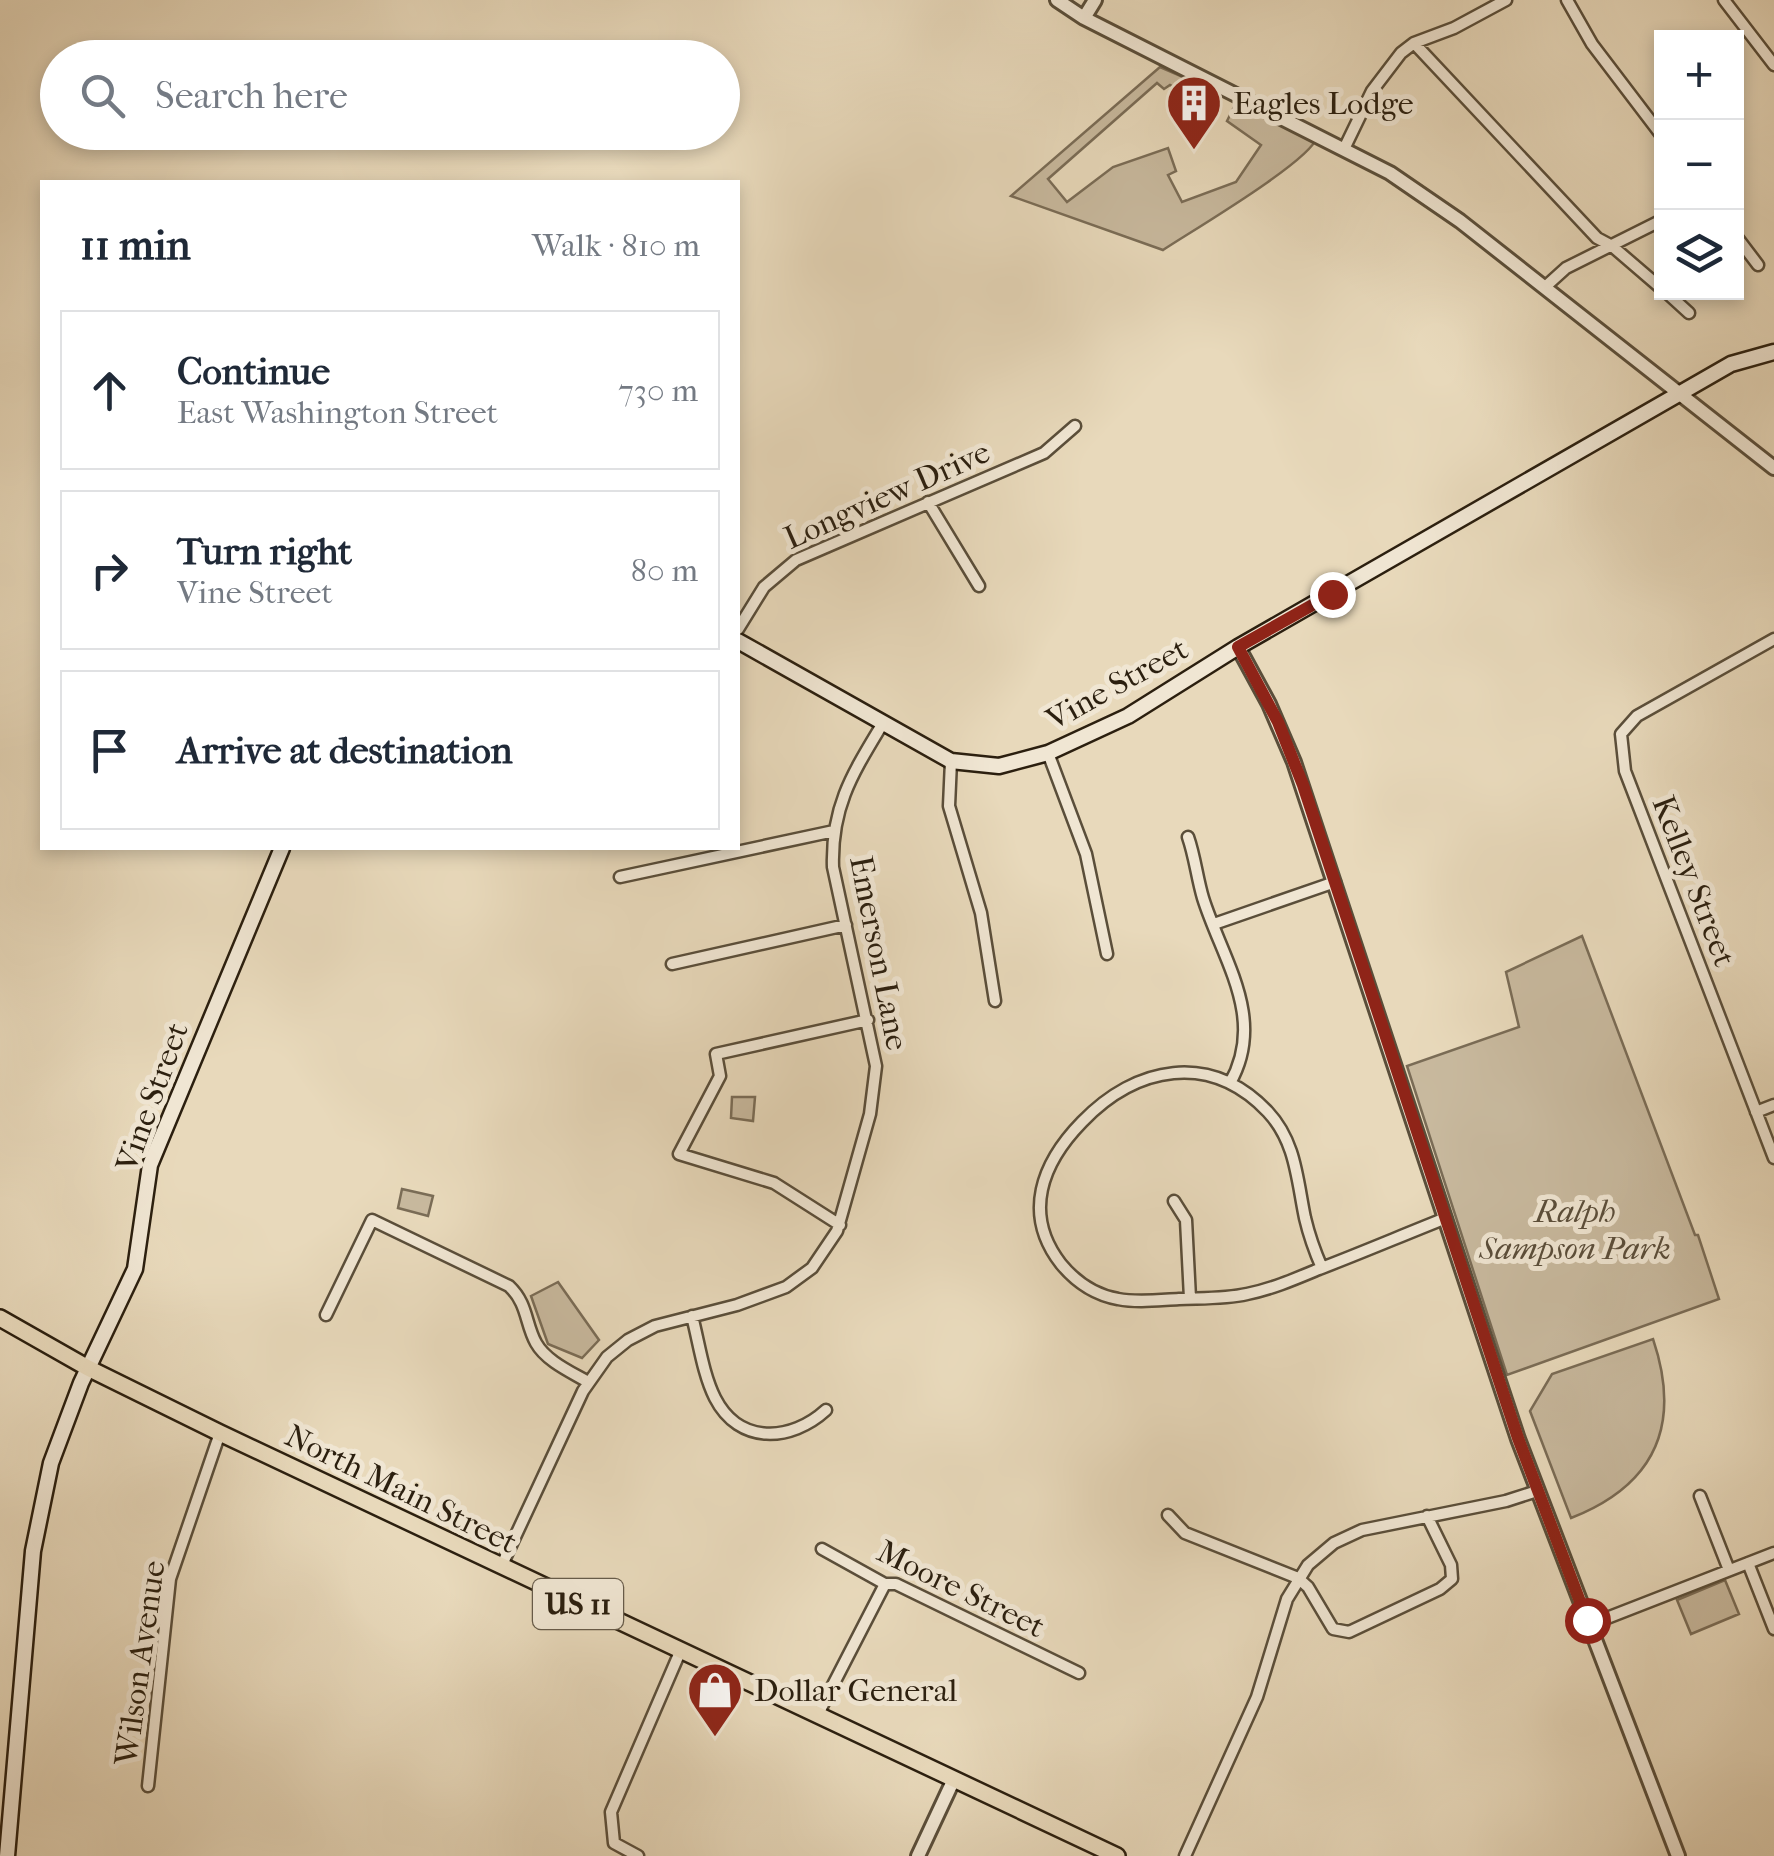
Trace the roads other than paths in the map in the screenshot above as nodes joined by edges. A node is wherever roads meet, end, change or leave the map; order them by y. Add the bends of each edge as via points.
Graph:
1 (1057, 0) edge
2 (1095, 0) edge
3 (1506, 0) edge
4 (1568, 0) edge
5 (1724, 0) edge
6 (1084, 18) junction
7 (1414, 43) junction
8 (1774, 65) edge
9 (1654, 125) edge
10 (1344, 150) junction
11 (1654, 224) edge
12 (1612, 246) junction
13 (1744, 247) edge
14 (1758, 265) dead end
15 (1654, 282) edge
16 (1545, 287) junction
17 (1675, 300) edge
18 (1690, 313) dead end
19 (1774, 352) edge
20 (1679, 394) junction
21 (1075, 426) dead end
22 (1774, 468) edge
23 (928, 502) junction
24 (979, 586) dead end
25 (740, 626) edge
26 (1774, 639) edge
27 (740, 643) edge
28 (1238, 647) junction
29 (883, 723) junction
30 (1048, 752) junction
31 (951, 762) junction
32 (834, 832) junction
33 (1188, 837) dead end
34 (281, 850) edge
35 (620, 877) dead end
36 (1334, 882) junction
37 (846, 924) junction
38 (1214, 924) junction
39 (1106, 954) dead end
40 (672, 964) dead end
41 (996, 1001) dead end
42 (868, 1020) junction
43 (1230, 1083) junction
44 (1774, 1105) edge
45 (1756, 1112) junction
46 (1774, 1158) edge
47 (1174, 1201) dead end
48 (1446, 1218) junction
49 (840, 1225) junction
50 (1322, 1268) junction
51 (1190, 1298) junction
52 (326, 1315) dead end
53 (692, 1316) junction
54 (0, 1318) edge
55 (88, 1368) junction
56 (588, 1382) junction
57 (826, 1410) dead end
58 (220, 1433) junction
59 (1537, 1491) junction
60 (1700, 1496) dead end
61 (1168, 1515) dead end
62 (1427, 1516) junction
63 (822, 1548) dead end
64 (1774, 1553) edge
65 (1748, 1563) junction
66 (501, 1567) junction
67 (1729, 1570) junction
68 (1298, 1578) junction
69 (885, 1584) junction
70 (1589, 1625) junction
71 (1774, 1629) edge
72 (680, 1652) junction
73 (1079, 1673) dead end
74 (818, 1716) junction
75 (954, 1779) junction
76 (148, 1786) dead end
77 (6, 1804) edge
78 (1086, 1850) edge
79 (7, 1856) edge
80 (638, 1856) edge
81 (918, 1856) edge
82 (1117, 1856) edge
83 (1184, 1856) edge
84 (1678, 1856) edge

1 - 6 street
2 - 6 street
3 - 7 street
4 - 9 street via 1592,44
5 - 8 street
6 - 10 street
7 - 10 street via 1372,91
7 - 12 street via 1596,238
10 - 16 street via 1418,192
11 - 12 street
12 - 15 street
12 - 16 street via 1566,268
13 - 14 street
16 - 20 street
17 - 18 street
19 - 20 main road, Vine Street via 1731,364
20 - 22 street
20 - 28 main road, Vine Street
21 - 23 street, Longview Drive via 1044,453
23 - 24 street
23 - 25 street, Longview Drive via 790,564 760,592
26 - 45 street, Kelley Street via 1623,730 1625,770
27 - 29 main road, Vine Street
28 - 30 main road, Vine Street via 1128,716
28 - 36 street via 1289,747
29 - 31 main road, Vine Street
29 - 32 street, Emerson Lane via 842,796
30 - 31 main road, Vine Street via 999,766
30 - 39 street via 1086,854
31 - 41 street via 949,806 981,913
32 - 35 street
32 - 37 street, Emerson Lane via 833,867
33 - 38 street
34 - 55 main road, Vine Street via 150,1165 135,1268
36 - 38 street
36 - 48 street
37 - 40 street
37 - 42 street, Emerson Lane
38 - 43 street via 1244,1010 1242,1054
42 - 49 street, Emerson Lane via 875,1087
42 - 49 street via 716,1054 720,1076 680,1154 774,1183
43 - 50 street via 1264,1109 1288,1142
43 - 51 street via 1172,1073 1122,1087 1061,1144 1042,1185 1046,1237 1083,1285 1129,1300
44 - 45 street
45 - 46 street, Kelley Street
47 - 51 street via 1186,1220
48 - 50 street
48 - 59 street
49 - 53 street, Emerson Lane via 800,1279
50 - 51 street via 1253,1293
52 - 56 street via 372,1220 510,1286 545,1354
53 - 56 street, Emerson Lane via 628,1340
53 - 57 street via 714,1395 739,1426 784,1434
54 - 55 main road, North Main Street / US 11
55 - 58 main road, North Main Street / US 11
55 - 77 main road, Vine Street via 38,1516
56 - 66 street, Emerson Lane
58 - 66 main road, North Main Street / US 11
58 - 76 street, Wilson Avenue via 170,1579
59 - 62 street
59 - 70 street
60 - 67 street
61 - 68 street via 1184,1533
62 - 68 street via 1345,1537
62 - 68 street via 1452,1579 1356,1630 1333,1628
63 - 69 street, Moore Street
64 - 65 street
65 - 67 street
65 - 71 street
66 - 72 main road, North Main Street / US 11
67 - 70 street
68 - 83 street via 1257,1697
69 - 73 street, Moore Street
69 - 74 street
70 - 84 street
72 - 74 main road, North Main Street / US 11
72 - 80 street via 611,1812 614,1843
74 - 75 main road, North Main Street / US 11
75 - 78 main road, North Main Street / US 11
75 - 81 street
77 - 79 main road, Vine Street
78 - 82 main road, North Main Street / US 11

